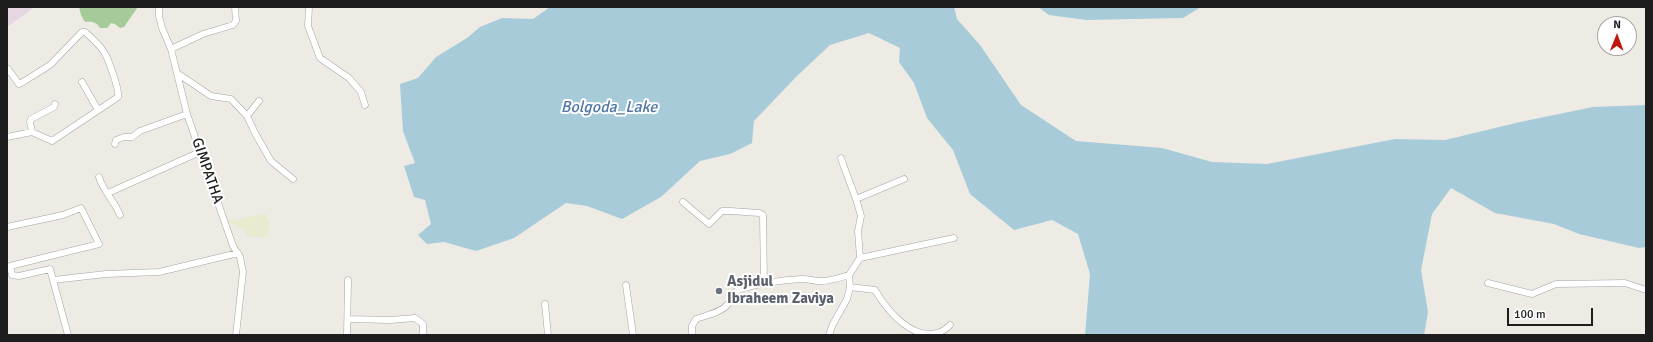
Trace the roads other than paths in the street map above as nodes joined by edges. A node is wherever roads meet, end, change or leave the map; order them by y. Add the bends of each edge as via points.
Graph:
1 (159, 7) edge
2 (235, 7) edge
3 (308, 7) edge
4 (170, 49) junction
5 (8, 69) dead end
6 (177, 73) junction
7 (82, 82) dead end
8 (259, 101) dead end
9 (55, 104) dead end
10 (365, 105) dead end
11 (98, 110) junction
12 (187, 114) junction
13 (247, 116) junction
14 (32, 132) junction
15 (7, 137) edge
16 (115, 144) dead end
17 (200, 152) junction
18 (841, 158) dead end
19 (99, 177) dead end
20 (293, 179) dead end
21 (904, 179) dead end
22 (108, 193) junction
23 (856, 199) junction
24 (683, 202) dead end
25 (120, 215) dead end
26 (7, 227) edge
27 (954, 238) dead end
28 (238, 253) junction
29 (860, 258) junction
30 (849, 275) junction
31 (53, 280) junction
32 (348, 280) dead end
33 (1488, 283) dead end
34 (764, 284) junction
35 (626, 285) dead end
36 (850, 287) junction
37 (1646, 290) edge
38 (545, 304) dead end
39 (348, 319) junction
40 (950, 325) dead end
41 (68, 335) edge
42 (236, 335) edge
43 (346, 335) edge
44 (423, 335) edge
45 (548, 335) edge
46 (633, 335) edge
47 (692, 335) edge
48 (829, 335) edge

1 - 4 street, GIMPATHA via 162,28
2 - 4 street via 236,21 233,25 203,34
3 - 10 street via 308,26 320,58 349,78 361,92
4 - 6 street, GIMPATHA
5 - 11 street via 19,84 50,65 84,32 106,54 117,82 118,97
6 - 12 street, GIMPATHA
6 - 13 street via 211,96 231,99
7 - 11 street
8 - 13 street
9 - 14 street via 54,107 31,119
11 - 14 street via 52,141
12 - 16 street via 140,131 132,137 116,140
12 - 17 street, GIMPATHA
13 - 20 street via 271,161
14 - 15 street
17 - 22 street
17 - 28 street, GIMPATHA via 233,246
18 - 23 street
19 - 22 street
21 - 23 street
22 - 25 street
23 - 29 street via 861,216 858,231
24 - 34 street via 709,224 722,212 763,215
26 - 31 street via 63,215 81,208 100,244 10,266 12,275 19,276 50,269
27 - 29 street
28 - 31 street via 159,272
28 - 42 street, GIMPATHA via 243,272
29 - 30 street
30 - 34 street via 831,280 801,279
30 - 36 street
31 - 41 street
32 - 39 street
33 - 37 street via 1532,294 1556,284 1625,283
34 - 47 street via 732,294 729,303 722,310 696,319 692,326
35 - 46 street
36 - 40 street via 874,290 903,325 913,330 926,334 940,332
36 - 48 street via 847,299
38 - 45 street
39 - 43 street
39 - 44 street via 415,318 423,324

